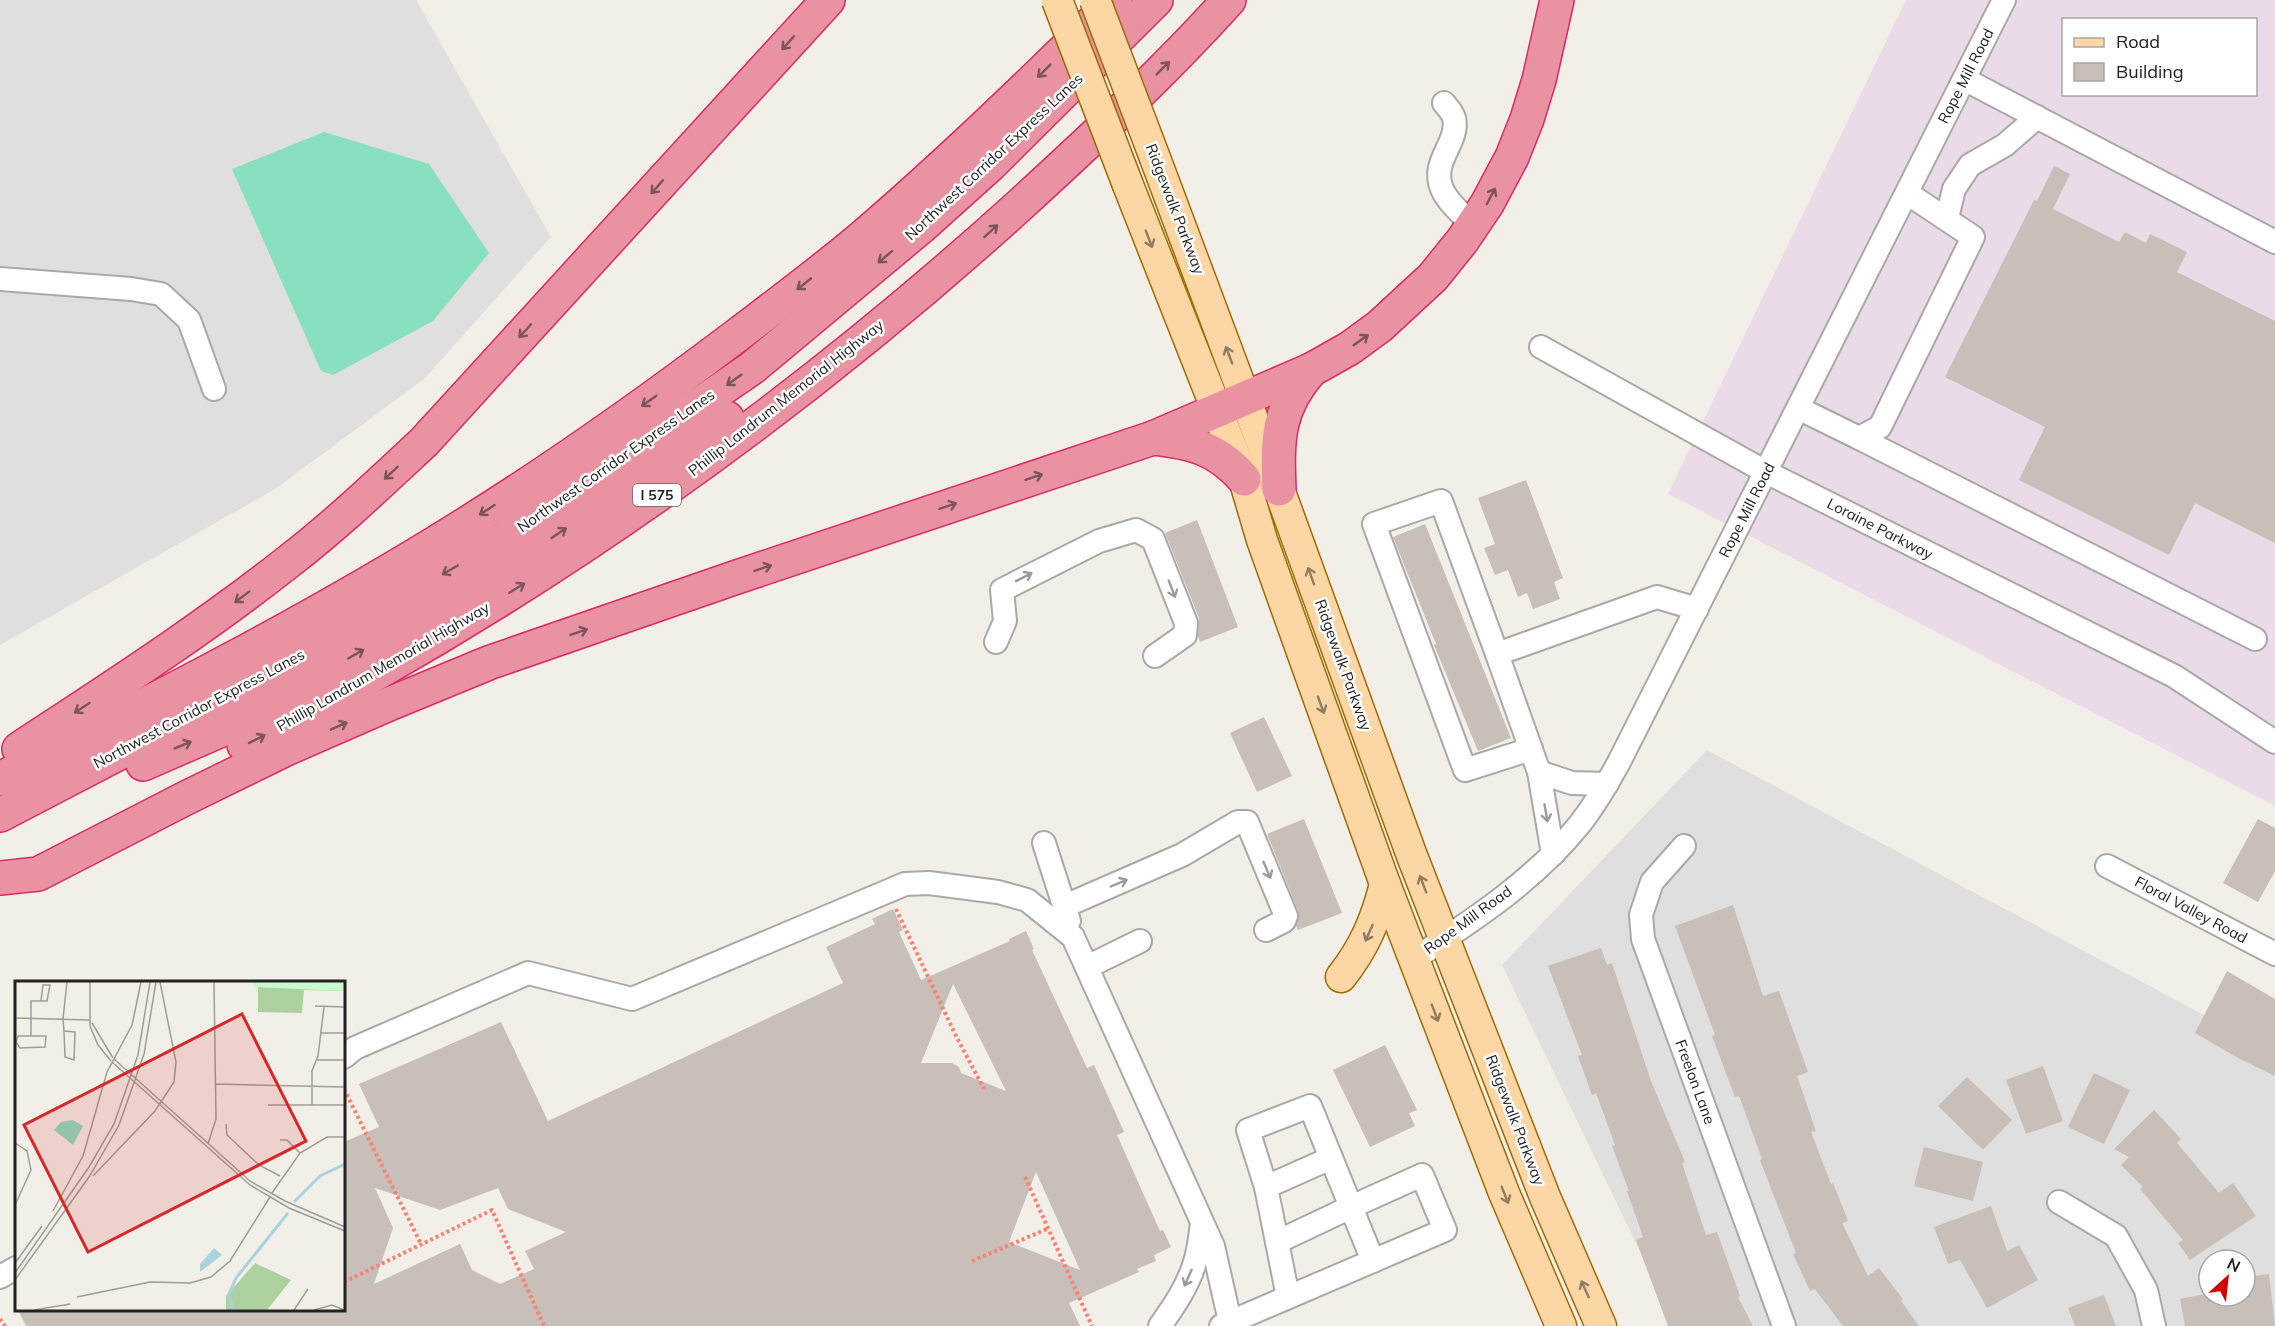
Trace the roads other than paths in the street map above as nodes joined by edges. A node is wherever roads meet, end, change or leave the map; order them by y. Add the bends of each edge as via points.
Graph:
1 (828, 0) edge
2 (1057, 0) edge
3 (1095, 0) edge
4 (1115, 0) edge
5 (1156, 0) edge
6 (1229, 0) edge
7 (1557, 0) edge
8 (2004, 0) edge
9 (1964, 79) junction
10 (1444, 103) dead end
11 (2037, 117) junction
12 (1907, 193) junction
13 (1947, 218) junction
14 (1473, 225) junction
15 (2275, 242) edge
16 (956, 263) junction
17 (0, 279) edge
18 (1541, 347) dead end
19 (1311, 370) junction
20 (214, 389) dead end
21 (1231, 404) junction
22 (1798, 408) junction
23 (1152, 438) junction
24 (1859, 438) junction
25 (1766, 472) junction
26 (1244, 479) junction
27 (1279, 489) junction
28 (1697, 609) junction
29 (2255, 639) dead end
30 (996, 642) dead end
31 (1497, 654) junction
32 (1155, 656) dead end
33 (2275, 742) edge
34 (1531, 749) junction
35 (0, 761) edge
36 (1539, 772) junction
37 (0, 779) edge
38 (1607, 784) junction
39 (0, 814) edge
40 (0, 838) edge
41 (1044, 843) dead end
42 (1684, 846) dead end
43 (1553, 854) junction
44 (2107, 866) dead end
45 (0, 871) edge
46 (0, 878) edge
47 (1385, 884) junction
48 (1065, 906) junction
49 (1266, 930) dead end
50 (1073, 937) junction
51 (1444, 939) junction
52 (1140, 941) dead end
53 (2275, 954) edge
54 (1414, 959) junction
55 (1087, 967) junction
56 (1341, 977) dead end
57 (345, 1056) edge
58 (1331, 1158) junction
59 (1266, 1187) junction
60 (2059, 1202) dead end
61 (1351, 1207) junction
62 (1202, 1224) junction
63 (1277, 1242) junction
64 (1373, 1261) junction
65 (15, 1269) edge
66 (0, 1278) edge
67 (1288, 1297) junction
68 (1227, 1325) edge
69 (1160, 1326) edge
70 (1561, 1326) edge
71 (1601, 1326) edge
72 (1784, 1326) edge
73 (2154, 1326) edge

1 -> 35 highway via 424,442 359,502 219,615
2 -> 21 main road, Ridgewalk Parkway, bridge via 1128,185
21 -> 3 main road, Ridgewalk Parkway, bridge via 1155,158
4 -> 37 highway via 1015,99 863,237 679,380 575,453 458,530 316,613
5 -> 39 highway, Northwest Corridor Express Lanes via 956,196 752,368 502,540 229,695
16 -> 6 highway, Phillip Landrum Memorial Highway / I 575 via 1093,139
14 -> 7 highway via 1512,157 1527,119
8 - 9 street, Rope Mill Road
9 - 11 street
9 - 12 street, Rope Mill Road
10 - 14 street via 1454,116 1455,128 1438,168 1442,189
11 - 13 street via 2005,145 1970,165 1954,189
11 - 15 street
12 - 13 street
12 - 22 street, Rope Mill Road
13 - 24 street via 1972,237 1880,427
19 -> 14 highway via 1380,326 1433,277
40 -> 16 highway via 163,753 235,724 512,565
45 -> 16 highway, Phillip Landrum Memorial Highway / I 575 via 322,706 601,535 791,398
17 - 20 street via 161,294 189,320
18 - 25 street, Loraine Parkway
19 - 21 highway
19 - 27 highway via 1296,387 1283,413
21 - 23 highway
21 - 26 main road, Ridgewalk Parkway
21 - 27 main road, Ridgewalk Parkway
22 - 24 street
22 - 25 street, Rope Mill Road
23 - 26 highway via 1206,449
46 -> 23 highway via 38,874 286,749 491,662
24 - 29 street
25 - 28 street, Rope Mill Road
25 - 33 street, Loraine Parkway via 2174,676
26 -> 47 main road, Ridgewalk Parkway via 1262,540
51 -> 27 main road, Ridgewalk Parkway
28 - 31 street via 1657,597
28 - 38 street, Rope Mill Road
30 -> 32 street via 1005,621 1002,590 1099,542 1136,530 1153,539 1186,623 1185,635
31 - 34 street
31 - 34 street via 1441,501 1374,524 1465,770
34 - 36 street
36 - 38 street via 1572,783
36 -> 43 street
38 - 43 street, Rope Mill Road
41 - 48 street
42 - 72 street, Freelon Lane via 1652,882 1641,915 1643,939
43 - 51 street, Rope Mill Road via 1511,891
44 - 53 street, Floral Valley Road
47 - 54 main road, Ridgewalk Parkway
47 -> 56 main road via 1370,932
48 -> 49 street via 1182,855 1238,822 1246,822 1286,916
48 - 50 street
50 - 55 street
50 - 57 street via 1028,900 998,892 906,884 632,999 528,974 355,1048
51 - 54 street, Rope Mill Road
71 -> 51 main road, Ridgewalk Parkway via 1545,1197
52 - 55 street
54 -> 70 main road, Ridgewalk Parkway via 1504,1193
55 - 62 street
58 - 59 street
58 - 59 street via 1310,1106 1248,1130
58 - 61 street
59 - 63 street
60 - 73 street via 2116,1236 2145,1290
61 - 63 street
61 - 64 street
61 - 64 street via 1422,1175 1445,1230
62 - 68 street via 1214,1246
62 -> 69 street via 1196,1261
63 - 67 street
64 - 67 street
65 - 66 street
67 - 68 street

